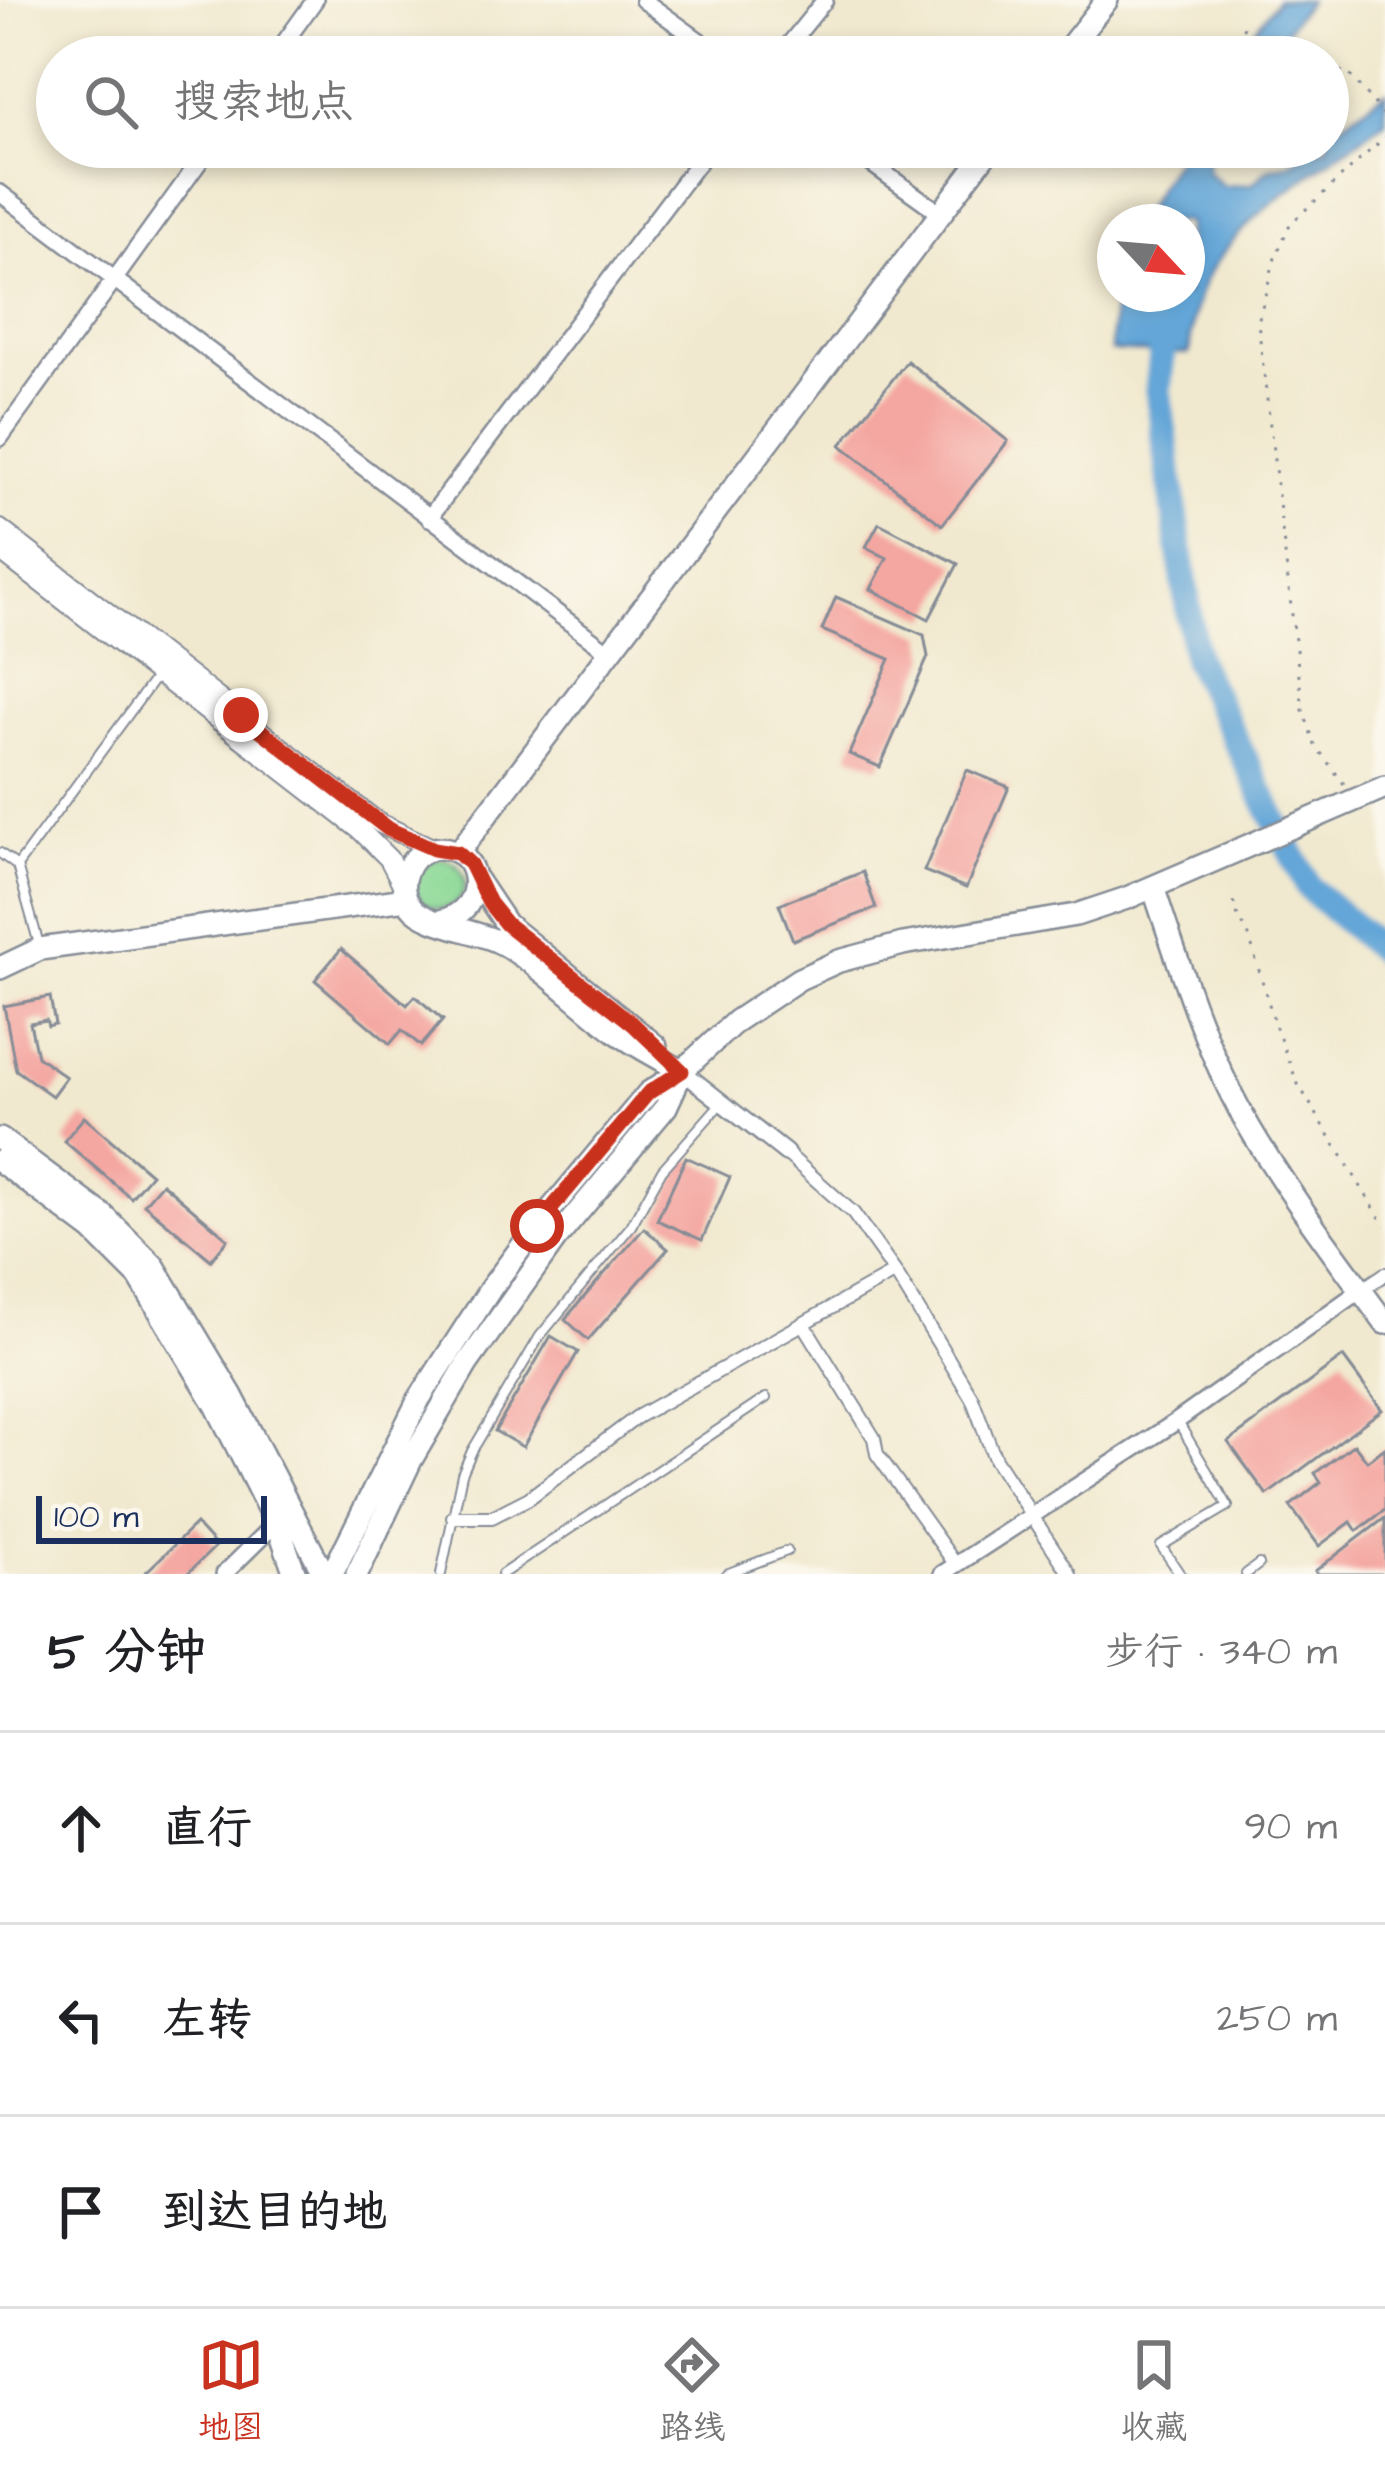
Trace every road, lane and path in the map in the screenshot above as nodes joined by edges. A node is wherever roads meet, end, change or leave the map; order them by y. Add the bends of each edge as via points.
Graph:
1 (315, 0) edge
2 (643, 0) edge
3 (825, 0) edge
4 (1097, 3) edge
5 (1242, 28) dead end
6 (289, 36) edge
7 (693, 36) edge
8 (796, 36) edge
9 (1076, 36) edge
10 (1257, 36) edge
11 (1349, 75) edge
12 (1385, 116) edge
13 (1385, 137) edge
14 (195, 168) edge
15 (694, 168) edge
16 (877, 168) edge
17 (975, 168) edge
18 (0, 193) edge
19 (940, 213) junction
20 (113, 281) junction
21 (0, 438) edge
22 (429, 518) junction
23 (0, 530) edge
24 (0, 551) edge
25 (610, 653) junction
26 (158, 674) junction
27 (1385, 787) edge
28 (1356, 800) junction
29 (434, 849) junction
30 (0, 853) edge
31 (458, 853) junction
32 (17, 866) junction
33 (476, 879) junction
34 (1163, 882) junction
35 (405, 892) junction
36 (1234, 902) dead end
37 (440, 921) junction
38 (40, 949) junction
39 (0, 968) edge
40 (682, 1071) junction
41 (722, 1102) junction
42 (0, 1138) edge
43 (786, 1153) joint
44 (0, 1162) edge
45 (1385, 1226) edge
46 (895, 1272) junction
47 (1385, 1274) edge
48 (1361, 1290) junction
49 (1385, 1323) edge
50 (805, 1326) junction
51 (766, 1398) dead end
52 (1177, 1421) junction
53 (283, 1515) junction
54 (1029, 1515) junction
55 (453, 1517) junction
56 (787, 1551) dead end
57 (1259, 1564) dead end
58 (954, 1571) edge
59 (224, 1574) edge
60 (296, 1574) edge
61 (328, 1574) edge
62 (358, 1574) edge
63 (441, 1574) edge
64 (502, 1574) edge
65 (726, 1574) edge
66 (1070, 1574) edge
67 (1180, 1574) edge
68 (1246, 1574) edge

1 - 6 street
2 - 7 street
3 - 8 street
4 - 9 main road
5 - 10 path
11 - 12 path
13 - 28 path via 1290,224 1258,322 1304,710 1315,745
14 - 20 street
15 - 22 street
16 - 19 street
17 - 19 main road
18 - 20 street
19 - 25 main road
20 - 21 street
20 - 22 street
22 - 25 street
23 - 29 street via 379,823
24 - 26 street
25 - 31 main road
26 - 32 lane
26 - 35 street via 360,830 389,859
27 - 28 main road
28 - 34 main road
29 - 31 main road
29 - 35 main road via 412,861
30 - 32 lane
31 - 33 main road
32 - 38 lane
33 - 37 main road via 466,910
33 - 40 main road via 506,924
34 - 40 main road via 1052,922 839,961 756,1006
34 - 48 main road via 1204,1032 1236,1102
35 - 37 main road via 414,911
35 - 38 main road
36 - 45 path via 1298,1084
37 - 40 main road via 506,946 623,1037
38 - 39 main road
40 - 41 street
40 - 61 main road via 648,1093 490,1288 419,1399
40 - 62 main road via 666,1107 555,1240 467,1364
41 - 43 street
41 - 55 lane via 540,1336 472,1451
42 - 53 main road via 104,1216 154,1266 205,1347
43 - 46 street via 853,1213
44 - 53 main road via 140,1277
46 - 50 street
46 - 54 street via 972,1398 995,1459
47 - 48 street
48 - 49 main road
48 - 52 street
50 - 55 street via 637,1417 529,1498 492,1516
50 - 58 street
51 - 64 lane
52 - 54 street
52 - 67 lane via 1228,1506 1161,1546
53 - 59 street
53 - 60 main road
53 - 61 main road
54 - 58 street
54 - 66 street
55 - 63 lane
56 - 65 lane
57 - 68 lane

